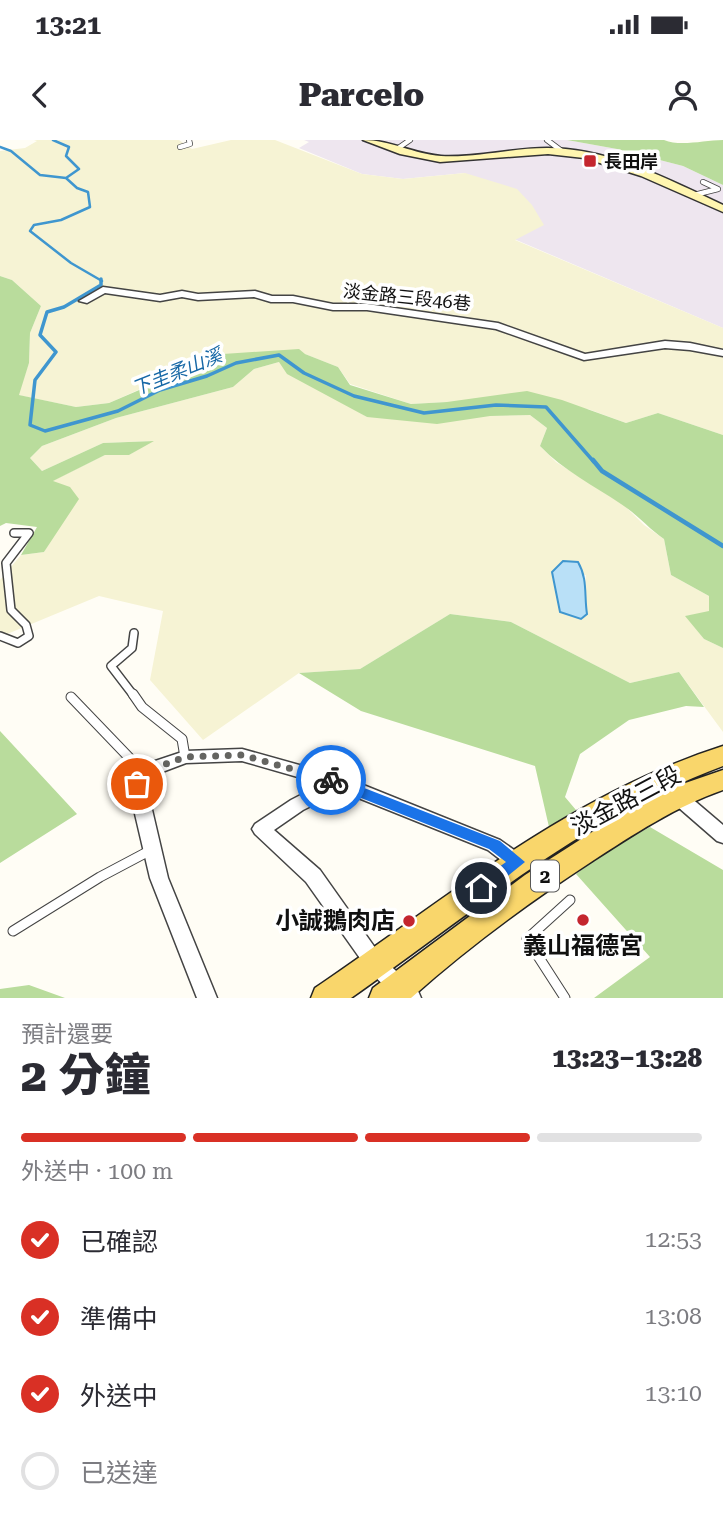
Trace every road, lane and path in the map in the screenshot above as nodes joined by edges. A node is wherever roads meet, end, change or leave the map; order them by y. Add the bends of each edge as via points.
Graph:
1 (189, 140) edge
2 (368, 140) edge
3 (410, 140) edge
4 (547, 140) edge
5 (180, 147) dead end
6 (397, 149) junction
7 (563, 152) junction
8 (703, 182) dead end
9 (694, 195) junction
10 (723, 209) edge
11 (84, 301) dead end
12 (723, 353) edge
13 (14, 533) dead end
14 (134, 633) dead end
15 (0, 636) edge
16 (71, 697) dead end
17 (723, 756) edge
18 (185, 757) junction
19 (144, 772) junction
20 (723, 780) edge
21 (340, 783) junction
22 (677, 796) junction
23 (723, 836) edge
24 (152, 850) junction
25 (517, 862) junction
26 (570, 900) dead end
27 (13, 931) dead end
28 (376, 965) junction
29 (398, 995) edge
30 (207, 998) edge
31 (326, 998) edge
32 (565, 998) edge

1 - 5 lane via 190,144
2 - 6 street
3 - 6 lane
4 - 7 lane
6 - 7 street via 423,157 456,159
7 - 9 street via 635,169
8 - 9 lane via 718,189
9 - 10 street
11 - 12 street, 淡金路三段46巷 via 103,290 160,298 255,294 498,326 584,357 599,358 654,345
13 - 15 lane via 29,533 6,563 11,610 26,625 29,636 18,643
14 - 18 lane via 132,648 111,666 142,707 182,738
16 - 19 lane
17 - 25 main road, 淡金路三段 / 2 via 664,776
18 - 19 street
18 - 21 street via 242,755
19 - 24 street via 137,784
20 - 22 main road, 淡金路三段 / 2
21 - 25 street via 494,845
21 - 28 street via 261,829 313,876
22 - 23 street
22 - 29 main road, 淡金路三段 / 2 via 535,883 438,955
24 - 27 lane
24 - 30 street
25 - 28 main road, 淡金路三段 / 2
26 - 32 lane via 527,939
28 - 29 street
28 - 31 main road, 淡金路三段 / 2

